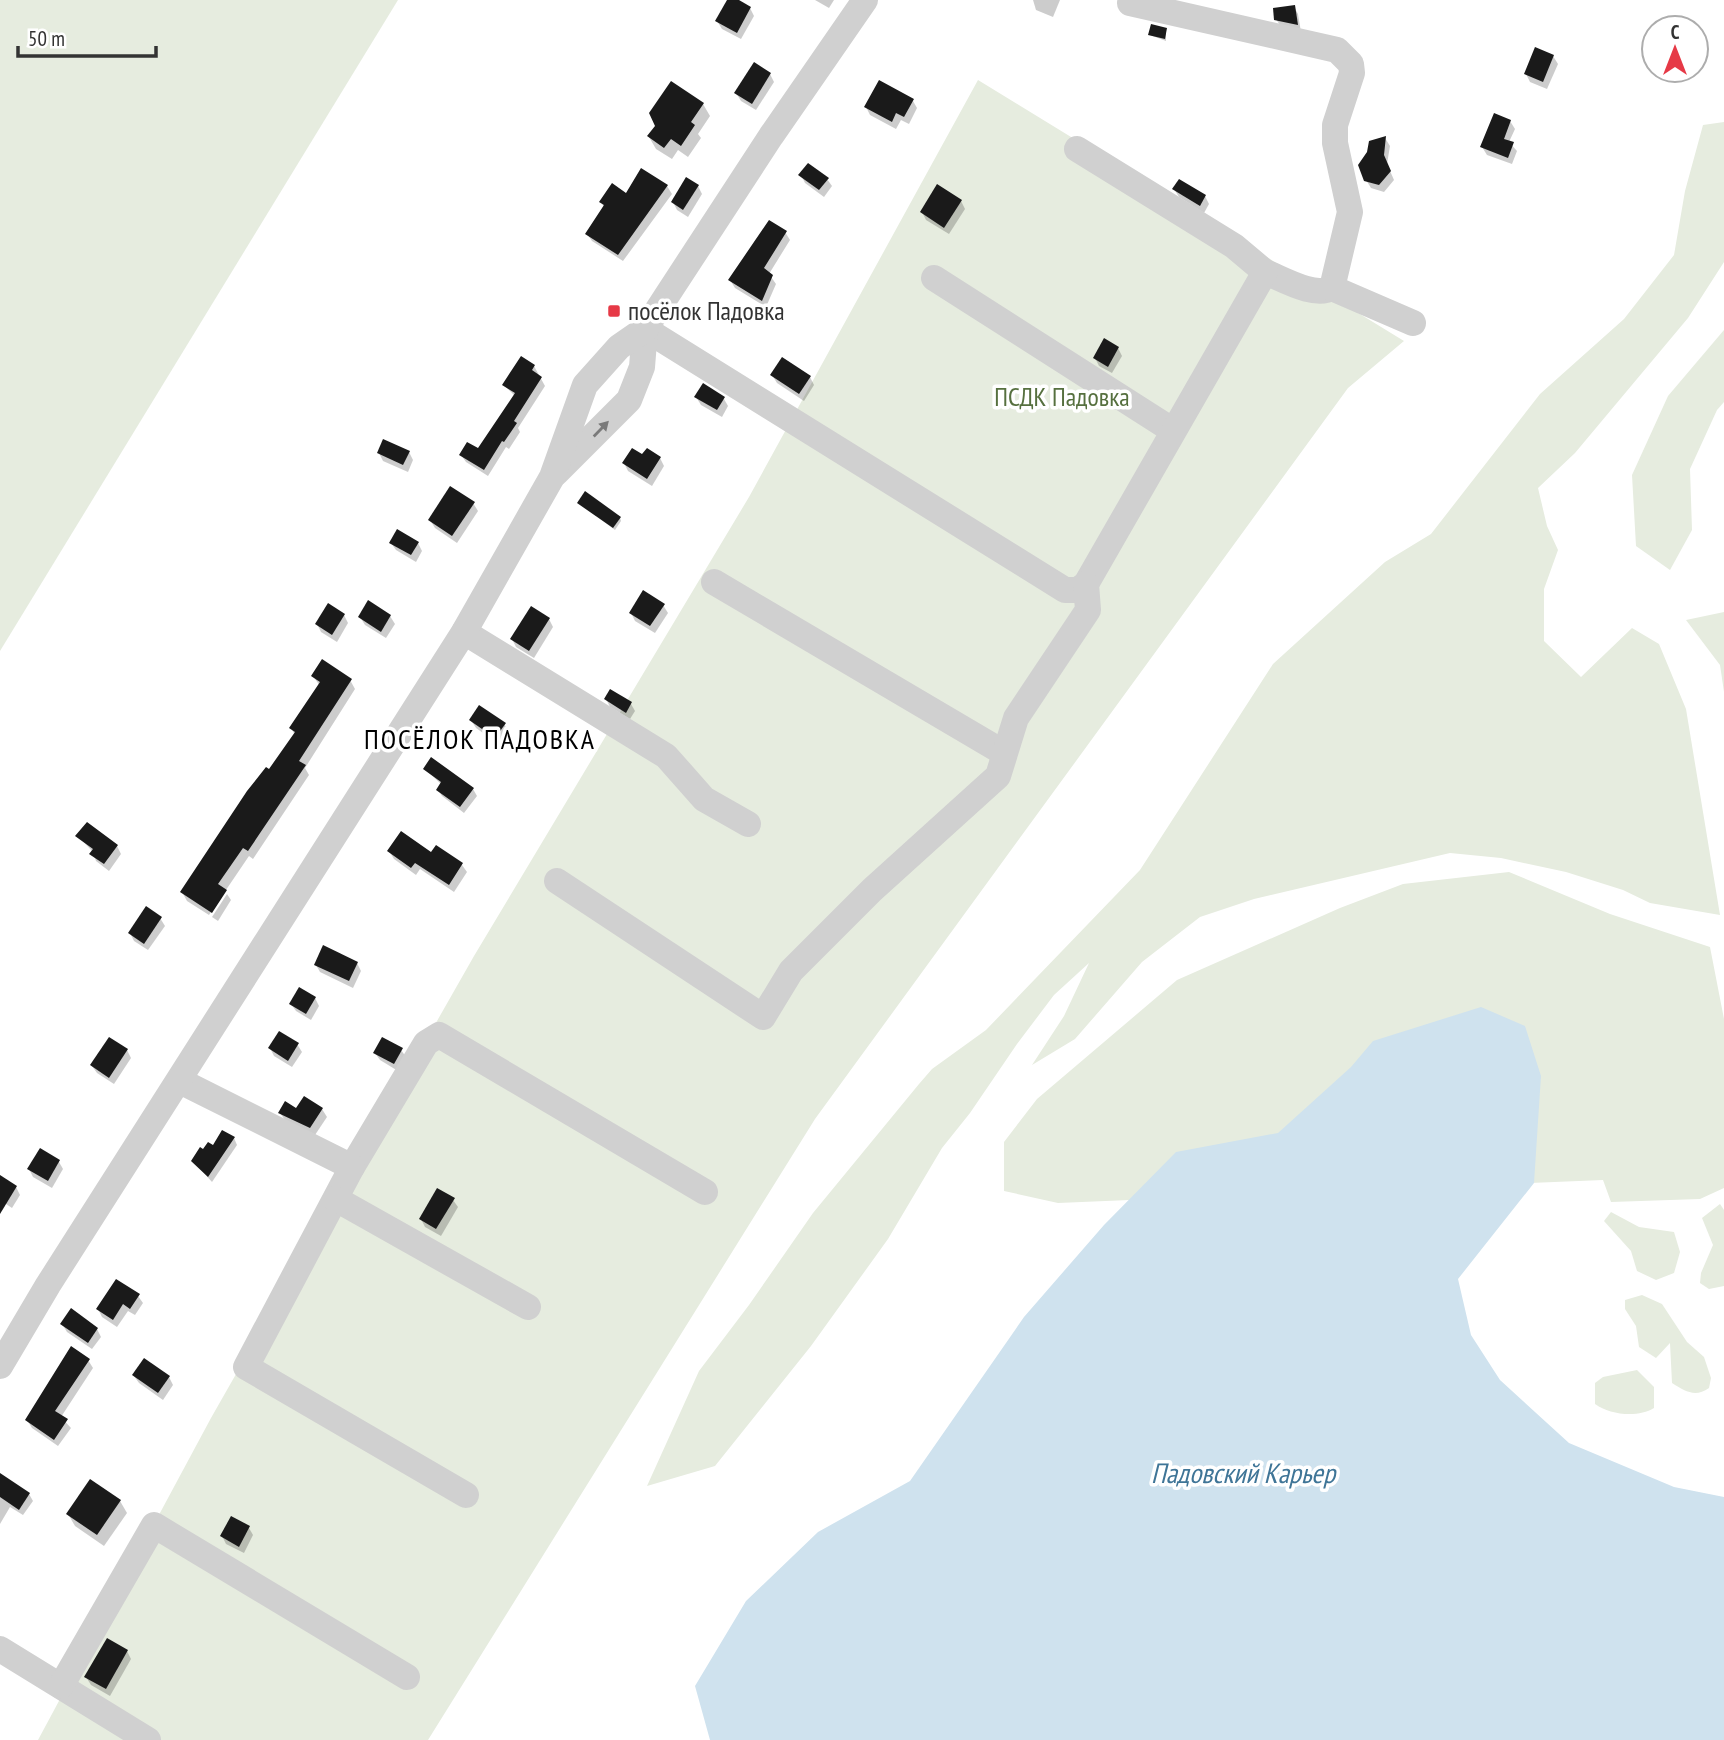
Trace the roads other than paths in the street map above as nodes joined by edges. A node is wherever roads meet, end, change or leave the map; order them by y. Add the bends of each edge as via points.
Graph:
1 (865, 0) edge
2 (1130, 3) dead end
3 (1077, 149) dead end
4 (1265, 272) junction
5 (934, 278) dead end
6 (1332, 288) junction
7 (1413, 323) dead end
8 (645, 329) junction
9 (1172, 430) junction
10 (552, 477) junction
11 (714, 582) dead end
12 (1086, 584) junction
13 (464, 632) junction
14 (1004, 753) junction
15 (748, 824) dead end
16 (557, 881) dead end
17 (180, 1081) junction
18 (352, 1167) junction
19 (705, 1192) dead end
20 (336, 1199) junction
21 (528, 1307) dead end
22 (0, 1366) edge
23 (466, 1495) dead end
24 (0, 1649) edge
25 (407, 1677) dead end
26 (61, 1686) junction
27 (148, 1740) edge

1 - 8 street
2 - 6 street via 1345,55 1352,73 1335,125 1335,143 1350,212
3 - 4 street via 1234,246
4 - 6 street via 1314,290
4 - 9 street
5 - 9 street
6 - 7 street
8 - 10 street via 619,347 585,385
10 -> 8 street via 629,400 642,367
8 - 12 street via 1065,590
9 - 12 street
10 - 13 street
11 - 14 street
12 - 14 street via 1088,610 1016,718
13 - 15 street via 666,756 704,799
13 - 17 street
14 - 16 street via 998,776 872,890 792,971 763,1017
17 - 18 street
17 - 22 street
18 - 19 street via 426,1043 439,1035
18 - 20 street
20 - 21 street
20 - 23 street via 246,1367
24 - 26 street
25 - 26 street via 154,1525
26 - 27 street

